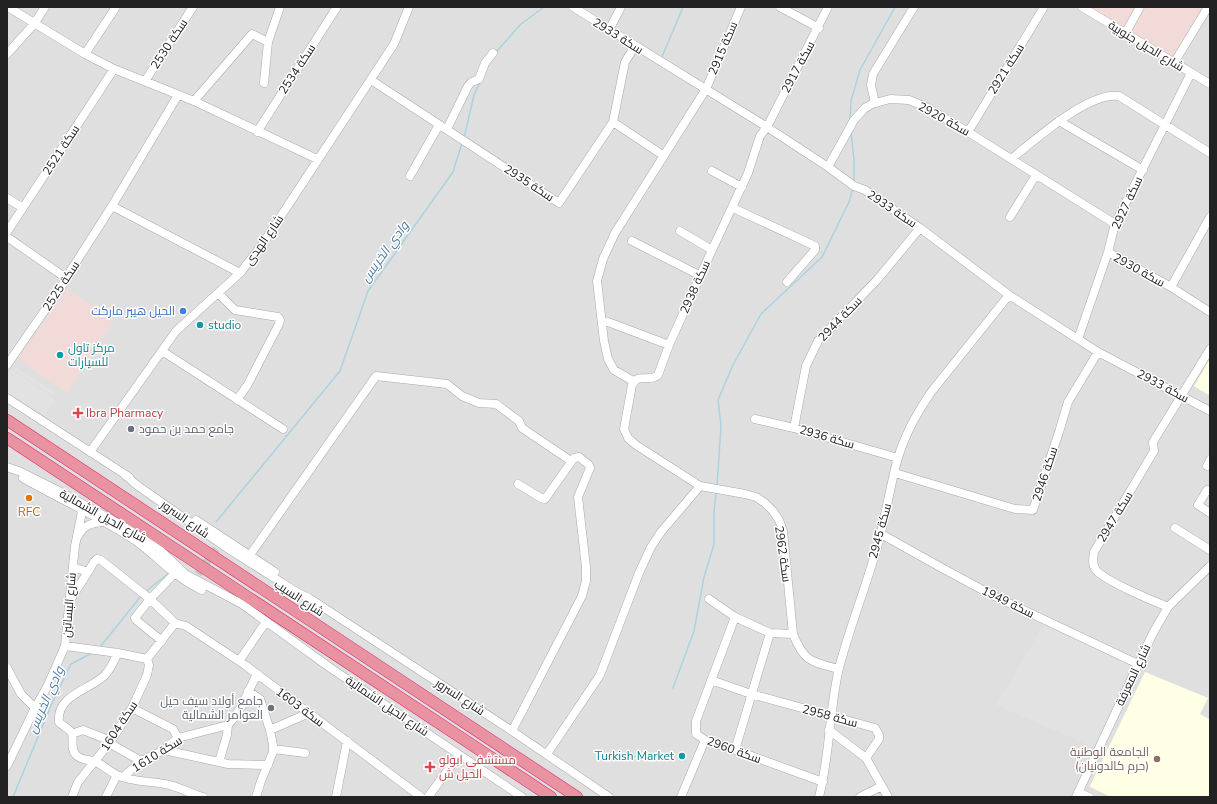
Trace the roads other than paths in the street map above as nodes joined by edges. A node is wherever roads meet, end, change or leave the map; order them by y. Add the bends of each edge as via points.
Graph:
1 (8, 7) edge
2 (45, 7) edge
3 (116, 7) edge
4 (193, 7) edge
5 (280, 7) edge
6 (337, 7) edge
7 (409, 7) edge
8 (573, 7) edge
9 (621, 7) edge
10 (741, 7) edge
11 (780, 7) edge
12 (828, 7) edge
13 (914, 7) edge
14 (1044, 7) edge
15 (1082, 7) edge
16 (1140, 7) edge
17 (1208, 7) edge
18 (34, 24) junction
19 (818, 28) junction
20 (609, 30) junction
21 (1125, 34) junction
22 (268, 42) junction
23 (635, 46) junction
24 (493, 53) dead end
25 (7, 54) edge
26 (85, 54) junction
27 (1174, 63) junction
28 (114, 68) junction
29 (1191, 73) junction
30 (371, 80) junction
31 (146, 81) junction
32 (264, 83) dead end
33 (1210, 84) edge
34 (706, 89) junction
35 (178, 95) junction
36 (194, 101) junction
37 (875, 103) junction
38 (1059, 121) junction
39 (613, 122) junction
40 (1165, 125) junction
41 (443, 127) junction
42 (767, 127) junction
43 (257, 132) junction
44 (968, 132) junction
45 (1210, 153) edge
46 (664, 156) junction
47 (1011, 159) junction
48 (317, 160) junction
49 (828, 167) junction
50 (1143, 170) junction
51 (712, 171) dead end
52 (1036, 175) junction
53 (410, 176) dead end
54 (742, 187) junction
55 (7, 198) edge
56 (112, 206) junction
57 (23, 208) junction
58 (732, 208) junction
59 (1010, 217) dead end
60 (1210, 217) edge
61 (1115, 224) junction
62 (920, 228) junction
63 (680, 230) dead end
64 (7, 232) edge
65 (7, 237) edge
66 (632, 241) dead end
67 (712, 250) junction
68 (1108, 252) junction
69 (240, 274) junction
70 (701, 276) junction
71 (66, 278) junction
72 (787, 282) dead end
73 (1171, 287) junction
74 (218, 293) junction
75 (1009, 295) junction
76 (1210, 312) edge
77 (608, 322) dead end
78 (1078, 339) junction
79 (669, 345) junction
80 (1210, 349) edge
81 (162, 351) junction
82 (1098, 352) junction
83 (7, 365) edge
84 (634, 382) junction
85 (1182, 395) junction
86 (7, 398) edge
87 (237, 400) junction
88 (1210, 411) edge
89 (7, 416) edge
90 (755, 419) dead end
91 (7, 420) edge
92 (794, 428) junction
93 (283, 429) dead end
94 (7, 438) edge
95 (90, 452) junction
96 (62, 457) junction
97 (898, 458) junction
98 (571, 461) junction
99 (7, 467) edge
100 (895, 473) junction
101 (518, 484) dead end
102 (700, 486) junction
103 (55, 489) junction
104 (44, 490) junction
105 (1210, 491) edge
106 (60, 499) junction
107 (83, 507) junction
108 (1210, 513) edge
109 (103, 522) junction
110 (1175, 528) dead end
111 (78, 531) junction
112 (881, 534) junction
113 (75, 542) junction
114 (217, 542) junction
115 (1210, 550) edge
116 (250, 555) junction
117 (73, 567) junction
118 (1210, 567) edge
119 (88, 572) junction
120 (175, 573) junction
121 (192, 578) junction
122 (309, 598) junction
123 (150, 599) junction
124 (709, 599) dead end
125 (69, 601) junction
126 (1168, 607) junction
127 (735, 617) junction
128 (266, 622) junction
129 (175, 623) junction
130 (770, 633) junction
131 (793, 634) junction
132 (162, 641) junction
133 (65, 646) junction
134 (118, 653) junction
135 (147, 659) junction
136 (239, 661) junction
137 (1138, 664) junction
138 (7, 668) edge
139 (839, 669) junction
140 (257, 674) junction
141 (711, 680) junction
142 (248, 691) junction
143 (751, 694) junction
144 (35, 708) junction
145 (132, 708) junction
146 (309, 713) junction
147 (830, 717) junction
148 (228, 725) junction
149 (270, 730) junction
150 (829, 730) junction
151 (512, 731) junction
152 (72, 734) junction
153 (178, 738) junction
154 (704, 740) junction
155 (347, 741) junction
156 (110, 742) junction
157 (273, 749) junction
158 (164, 750) junction
159 (734, 750) junction
160 (305, 753) dead end
161 (547, 754) junction
162 (459, 755) junction
163 (866, 758) junction
164 (95, 761) junction
165 (142, 761) junction
166 (219, 762) junction
167 (268, 765) junction
168 (7, 766) edge
169 (120, 776) junction
170 (823, 782) junction
171 (882, 786) junction
172 (1077, 794) edge
173 (191, 796) edge
174 (72, 797) edge
175 (106, 797) edge
176 (203, 797) edge
177 (256, 797) edge
178 (336, 797) edge
179 (421, 797) edge
180 (428, 797) edge
181 (522, 797) edge
182 (551, 797) edge
183 (577, 797) edge
184 (609, 797) edge
185 (681, 797) edge
186 (819, 797) edge
187 (860, 797) edge
188 (888, 797) edge
189 (1089, 797) edge

1 - 18 street
2 - 18 street
3 - 26 street
4 - 31 street, سكة 2530
5 - 22 street
6 - 43 street, سكة 2534
7 - 30 street, شارع الهدى via 394,44
8 - 20 street, سكة 2933
9 - 20 street
10 - 34 street, سكة 2915
11 - 19 street
12 - 19 street, سكة 2917
13 - 37 street via 873,74 871,85
14 - 44 street, سكة 2921
15 - 21 street, شارع الحيل جنوبية
16 - 21 street
17 - 27 street
18 - 25 street
18 - 26 street
19 - 42 street, سكة 2917
20 - 23 street, سكة 2933
21 - 27 street, شارع الحيل جنوبية
22 - 32 street
22 - 36 street via 252,34
23 - 34 street, سكة 2933
23 - 39 street, سكة 2935 via 625,62
24 - 41 street via 485,62 479,79 468,86
26 - 28 street
27 - 29 street, شارع الحيل جنوبية
28 - 31 street
28 - 57 street, سكة 2521
29 - 33 street, شارع الحيل جنوبية
29 - 40 street, سكة 2927
30 - 41 street, سكة 2935
30 - 48 street, شارع الهدى
31 - 35 street
34 - 42 street, سكة 2933
34 - 46 street, سكة 2915
35 - 36 street
35 - 56 street, سكة 2525
36 - 43 street
37 - 44 street, سكة 2920 via 890,99 914,101
37 - 49 street, سكة 2920 via 865,108 854,120
38 - 40 street via 1090,103 1113,95 1119,96
38 - 47 street
38 - 50 street
39 - 41 street, سكة 2935 via 559,203
39 - 46 street
40 - 45 street
40 - 50 street, سكة 2927
41 - 53 street
42 - 49 street, سكة 2933
42 - 54 street, سكة 2938 via 760,136
43 - 48 street
44 - 47 street, سكة 2920
46 - 84 street, سكة 2915 via 615,233 603,259 597,281 608,359 614,370
47 - 52 street, سكة 2920
48 - 69 street, شارع الهدى
49 - 62 street, سكة 2933
50 - 61 street, سكة 2927
51 - 54 street
52 - 59 street
52 - 61 street, سكة 2920
54 - 58 street, سكة 2938
55 - 57 street
56 - 69 street
56 - 71 street, سكة 2525
57 - 64 street, سكة 2521
58 - 67 street, سكة 2938
58 - 72 street via 815,246 815,250
60 - 73 street, سكة 2930
61 - 68 street, سكة 2927
62 - 75 street, سكة 2933
62 - 92 street, سكة 2944 via 877,280 818,341 806,366
63 - 67 street
65 - 71 street
66 - 70 street
67 - 70 street, سكة 2938
68 - 73 street, سكة 2930
68 - 78 street, سكة 2927
69 - 74 street, شارع الهدى
70 - 79 street, سكة 2938
71 - 83 street, سكة 2525
73 - 76 street, سكة 2930
74 - 81 street, شارع الهدى via 176,331
74 - 87 street via 235,310 278,317 280,320 248,384
75 - 78 street, سكة 2933
75 - 97 street, سكة 2945 via 922,405
77 - 79 street
78 - 82 street, سكة 2933
79 - 84 street, سكة 2938 via 658,375 651,379 640,378
80 - 85 street, سكة 2947
81 - 87 street
81 - 95 street, شارع الهدى
82 - 85 street, سكة 2933
82 - 100 street, سكة 2946 via 1068,402 1033,510 1015,509
84 - 102 street, سكة 2962 via 625,420 625,434 636,445
85 - 88 street, سكة 2933
85 - 126 street, سكة 2947 via 1153,442 1154,451 1094,552 1093,562 1095,570 1102,576
86 - 95 street, شارع السرور
87 - 93 street
89 - 96 highway
90 - 92 street, سكة 2936
91 - 96 highway, شارع السيب
92 - 97 street, سكة 2936
94 - 182 highway
95 - 114 street, شارع السرور
96 - 183 highway, شارع السيب
97 - 100 street, سكة 2945
98 - 101 street via 545,499
98 - 116 street via 522,428 519,421 496,404 479,403 462,396 446,384 376,376
98 - 151 street via 579,457 590,468 578,497 586,581 582,596
99 - 103 street, شارع الحيل الشمالية
99 - 104 street, شارع الحيل الشمالية
100 - 112 street, سكة 2945
102 - 131 street, سكة 2962 via 756,498 765,503 776,516 782,531
102 - 161 street via 651,547 600,675
103 - 104 street
103 - 107 street, شارع الحيل الشمالية
104 - 106 street, شارع الحيل الشمالية
105 - 108 street via 1207,490 1198,505
106 - 107 street, شارع الحيل الشمالية
106 - 111 street via 75,515
107 - 109 street, شارع الحيل الشمالية
107 - 111 street, شارع البساتين
107 - 121 street, شارع الحيل الشمالية via 145,538
109 - 113 street via 94,522 84,528
109 - 120 street, شارع الحيل الشمالية via 148,550
110 - 115 street
111 - 113 street, شارع البساتين
112 - 137 street, سكة 1949 via 994,596
112 - 139 street, سكة 2945
113 - 117 street, شارع البساتين
114 - 116 street, شارع السرور
114 - 122 street, شارع السرور
116 - 122 street, شارع السرور
117 - 119 street
117 - 125 street, شارع البساتين
118 - 126 street, شارع المعرفة
119 - 123 street via 97,559 101,560
119 - 125 street
120 - 121 street, شارع الحيل الشمالية
120 - 123 street
121 - 128 street, شارع الحيل الشمالية
122 - 151 street, شارع السرور
123 - 129 street
123 - 132 street via 135,619
124 - 127 street
125 - 133 street, شارع البساتين
126 - 137 street, شارع المعرفة
127 - 130 street
127 - 141 street, سكة 2960
128 - 136 street
128 - 162 street, شارع الحيل الشمالية
129 - 132 street
129 - 136 street, سكة 1603 via 186,626
130 - 131 street
130 - 143 street
131 - 139 street, سكة 2962 via 808,659
132 - 135 street
133 - 134 street
133 - 144 street, شارع البساتين
134 - 135 street
134 - 152 street via 106,674 65,701 59,722
135 - 145 street, سكة 1604 via 147,675
136 - 140 street, سكة 1603
137 - 172 street, شارع المعرفة
138 - 144 street via 21,694
139 - 147 street, سكة 2945
140 - 142 street
140 - 146 street, سكة 1603
141 - 143 street, سكة 2958
141 - 154 street, سكة 2960 via 696,721 696,734
142 - 148 street
142 - 149 street via 260,699
143 - 147 street, سكة 2958
143 - 159 street
144 - 168 street, شارع البساتين
145 - 153 street via 174,729
145 - 156 street, سكة 1604
146 - 149 street
146 - 155 street, سكة 1603
147 - 150 street, سكة 2945
147 - 163 street, سكة 2958 via 875,728 879,739
148 - 153 street, سكة 1610
148 - 166 street
149 - 157 street
150 - 163 street
150 - 170 street, سكة 2945
151 - 161 street, شارع السرور
152 - 156 street via 83,730
152 - 164 street via 72,744 77,756
153 - 158 street, سكة 1610
154 - 159 street, سكة 2960
154 - 185 street
155 - 178 street
155 - 179 street, سكة 1603
156 - 164 street, سكة 1604
156 - 165 street
157 - 160 street
157 - 167 street
158 - 165 street, سكة 1610
158 - 166 street
159 - 170 street, سكة 2960
161 - 184 street, شارع السرور
162 - 180 street
162 - 181 street, شارع الحيل الشمالية
163 - 171 street
164 - 169 street
164 - 174 street, سكة 1604 via 78,782
165 - 169 street, سكة 1610
166 - 167 street
167 - 177 street
169 - 173 street via 166,784
169 - 175 street
170 - 186 street, سكة 2945
171 - 187 street
171 - 188 street
172 - 189 street
173 - 176 street

